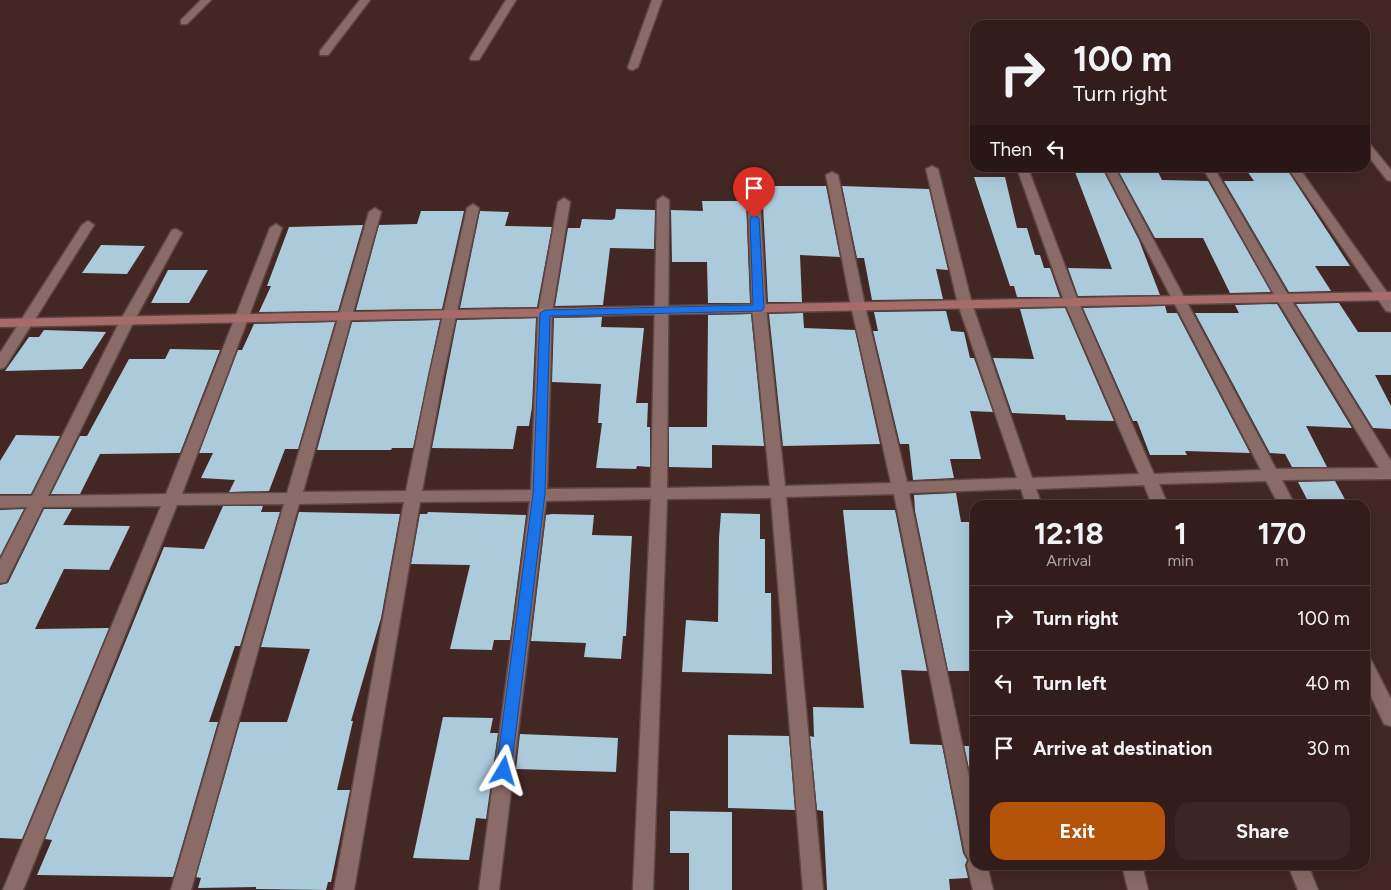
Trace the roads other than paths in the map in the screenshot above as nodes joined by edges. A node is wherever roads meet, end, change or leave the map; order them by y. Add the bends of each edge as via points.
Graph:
1 (206, 0) edge
2 (365, 0) edge
3 (511, 0) edge
4 (657, 0) edge
5 (184, 22) dead end
6 (324, 53) dead end
7 (475, 58) dead end
8 (633, 67) dead end
9 (1370, 151) edge
10 (932, 169) dead end
11 (1023, 172) edge
12 (1111, 172) edge
13 (1210, 172) edge
14 (1297, 172) edge
15 (832, 176) dead end
16 (1391, 178) edge
17 (753, 182) dead end
18 (662, 200) dead end
19 (564, 202) dead end
20 (473, 208) dead end
21 (375, 212) dead end
22 (88, 225) dead end
23 (276, 228) dead end
24 (176, 233) dead end
25 (1387, 296) edge
26 (1283, 298) junction
27 (1178, 299) junction
28 (1071, 301) junction
29 (965, 304) junction
30 (858, 306) junction
31 (759, 308) junction
32 (1391, 308) edge
33 (662, 309) junction
34 (545, 313) junction
35 (448, 315) junction
36 (346, 316) junction
37 (243, 319) junction
38 (127, 321) junction
39 (27, 322) junction
40 (0, 323) edge
41 (0, 364) edge
42 (1391, 474) edge
43 (1273, 475) junction
44 (1150, 480) junction
45 (1028, 484) junction
46 (900, 487) junction
47 (778, 492) junction
48 (659, 493) junction
49 (539, 494) junction
50 (413, 496) junction
51 (294, 498) junction
52 (172, 499) junction
53 (1033, 500) edge
54 (1158, 500) edge
55 (1285, 500) edge
56 (38, 501) junction
57 (0, 502) edge
58 (0, 577) edge
59 (1370, 675) edge
60 (1391, 718) edge
61 (970, 829) edge
62 (978, 870) edge
63 (1133, 870) edge
64 (1300, 870) edge
65 (13, 890) edge
66 (181, 890) edge
67 (344, 890) edge
68 (489, 890) edge
69 (643, 890) edge
70 (813, 890) edge
71 (982, 890) edge
72 (1138, 890) edge
73 (1308, 890) edge

1 - 5 street
2 - 6 street
3 - 7 street
4 - 8 street
9 - 16 street
10 - 29 street
11 - 28 street
12 - 27 street
13 - 26 street
14 - 25 street
15 - 30 street
17 - 31 street
18 - 33 street
19 - 34 street
20 - 35 street
21 - 36 street
22 - 39 street
23 - 37 street
24 - 38 street
25 - 26 street
25 - 32 street
26 - 27 street
26 - 42 street
27 - 28 street
27 - 43 street
28 - 29 street
28 - 44 street
29 - 30 street
29 - 45 street
30 - 31 street
30 - 46 street
31 - 33 street
31 - 47 street
33 - 34 street
33 - 48 street
34 - 35 street
34 - 49 street
35 - 36 street
35 - 50 street
36 - 37 street
36 - 51 street
37 - 38 street
37 - 52 street
38 - 39 street
38 - 56 street
39 - 40 street
39 - 41 street
42 - 43 street
43 - 44 street
43 - 55 street
44 - 45 street
44 - 54 street
45 - 46 street
45 - 53 street
46 - 47 street
46 - 61 street
47 - 48 street
47 - 70 street
48 - 49 street
48 - 69 street
49 - 50 street
49 - 68 street
50 - 51 street
50 - 67 street
51 - 52 street
51 - 66 street
52 - 56 street
52 - 65 street
56 - 57 street
56 - 58 street
59 - 60 street
62 - 71 street
63 - 72 street
64 - 73 street

